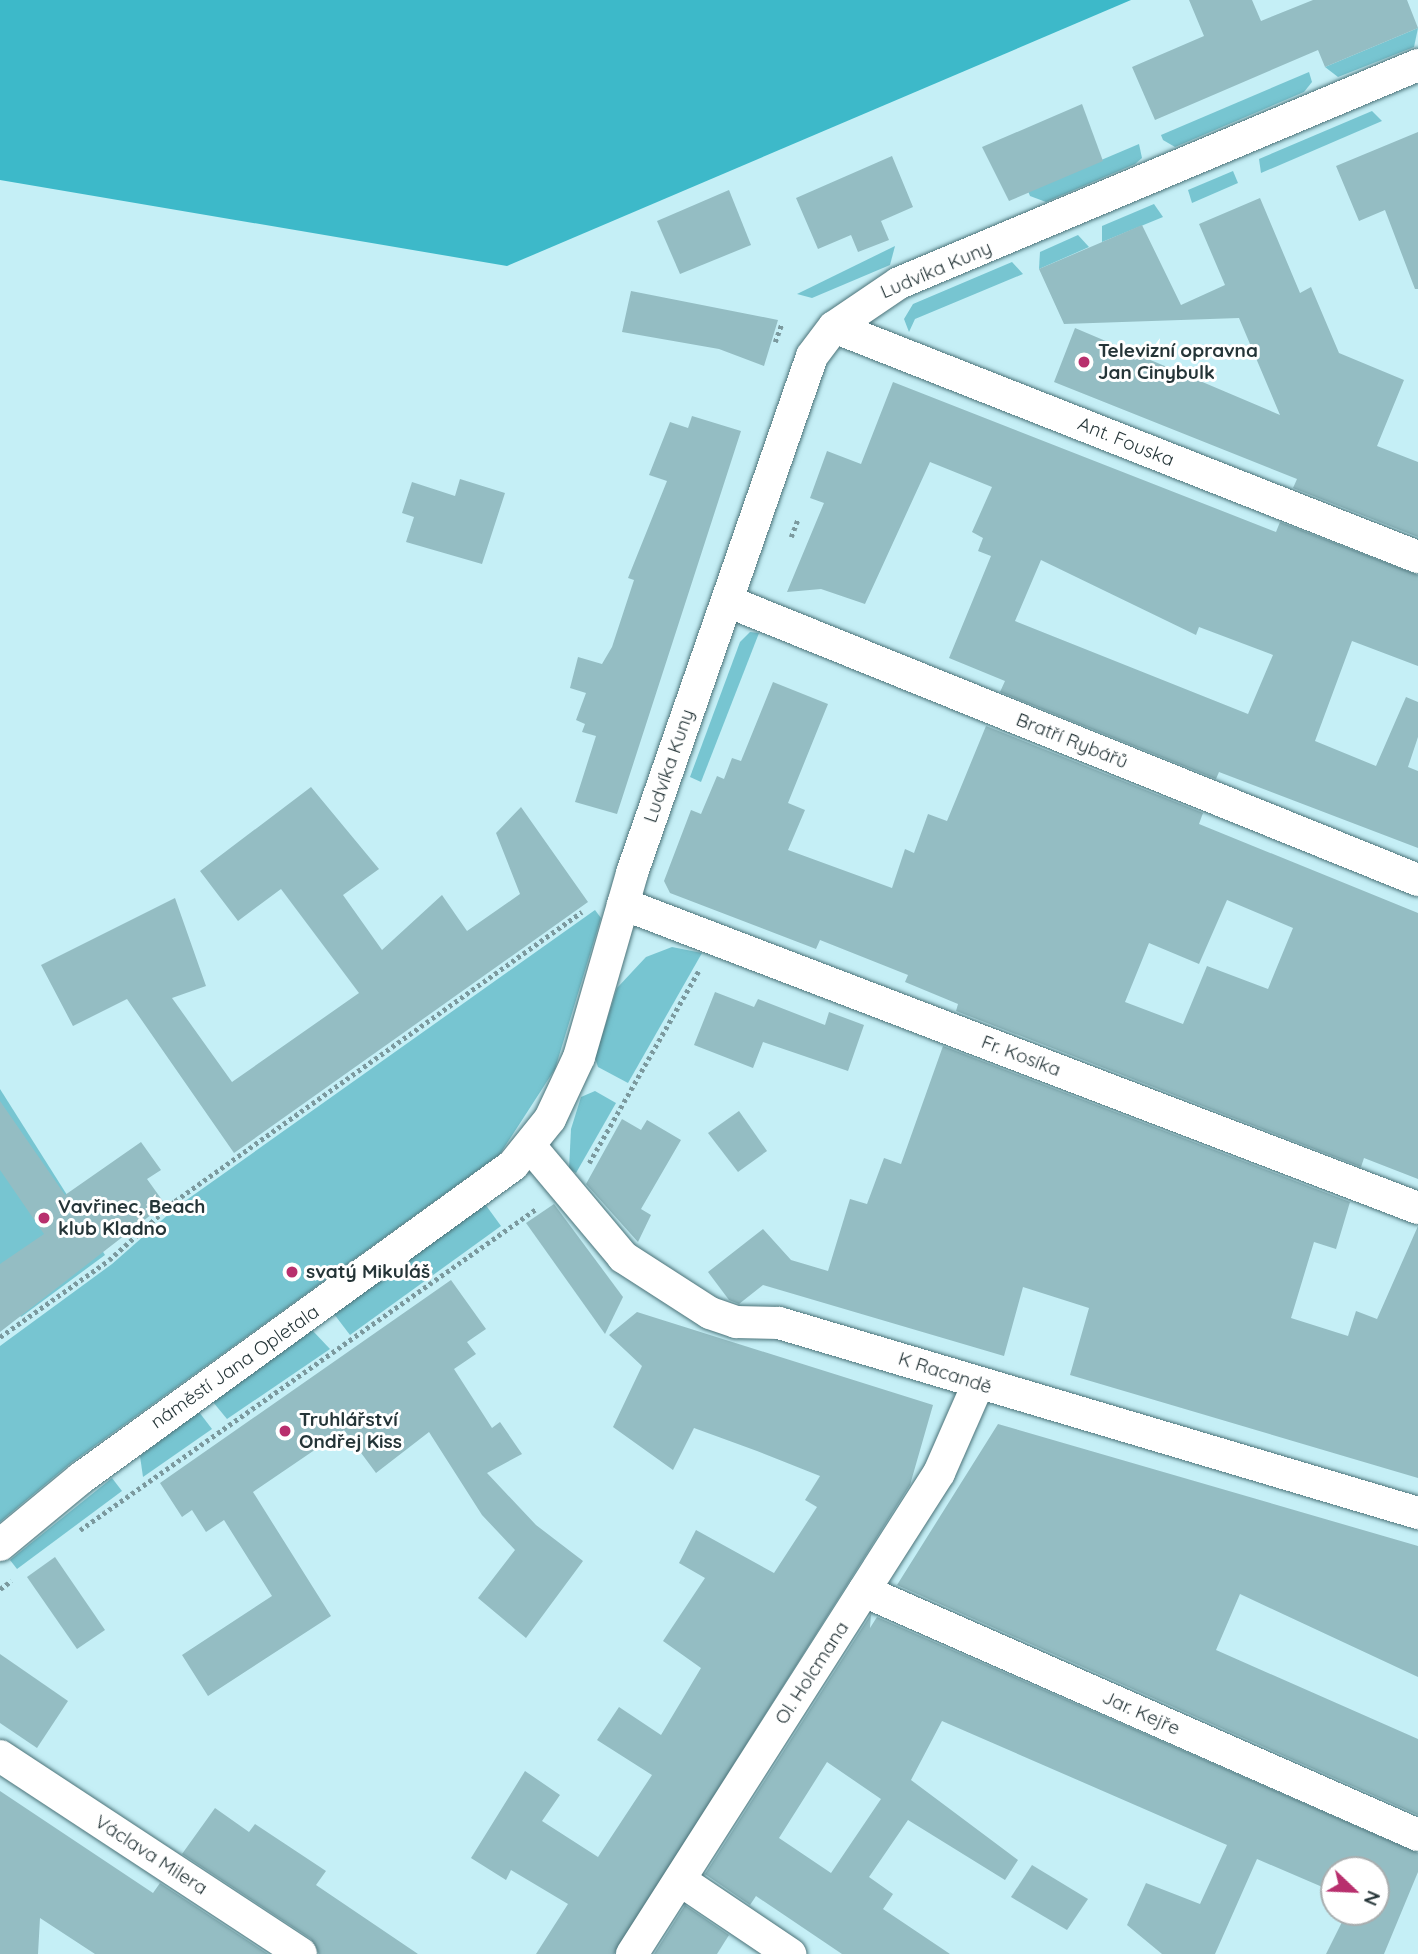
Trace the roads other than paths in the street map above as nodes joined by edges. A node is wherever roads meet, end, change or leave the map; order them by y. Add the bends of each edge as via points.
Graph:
1 (1418, 65) edge
2 (835, 327) junction
3 (1418, 557) edge
4 (727, 601) junction
5 (1418, 880) edge
6 (623, 904) junction
7 (530, 1146) junction
8 (1418, 1208) edge
9 (978, 1384) junction
10 (1418, 1513) edge
11 (0, 1545) edge
12 (864, 1591) junction
13 (0, 1756) edge
14 (1418, 1835) edge
15 (680, 1880) junction
16 (301, 1954) edge
17 (632, 1954) edge
18 (790, 1954) edge

1 - 2 street, Ludvíka Kuny via 881,292
2 - 3 street, Ant. Fouska
2 - 4 street, Ludvíka Kuny via 813,356
4 - 5 street, Bratří Rybářů
4 - 6 street, Ludvíka Kuny
6 - 7 street, náměstí Jana Opletala via 572,1075
6 - 8 street, Fr. Kosíka
7 - 9 street, K Racandě via 631,1263 710,1313 736,1322 779,1323
7 - 11 street, náměstí Jana Opletala via 485,1187 81,1478
9 - 10 street, K Racandě
9 - 12 street, Ol. Holcmana via 939,1473
12 - 14 street, Jar. Kejře
12 - 15 street, Ol. Holcmana
13 - 16 street, Václava Milera
15 - 17 street, Ol. Holcmana
15 - 18 street

